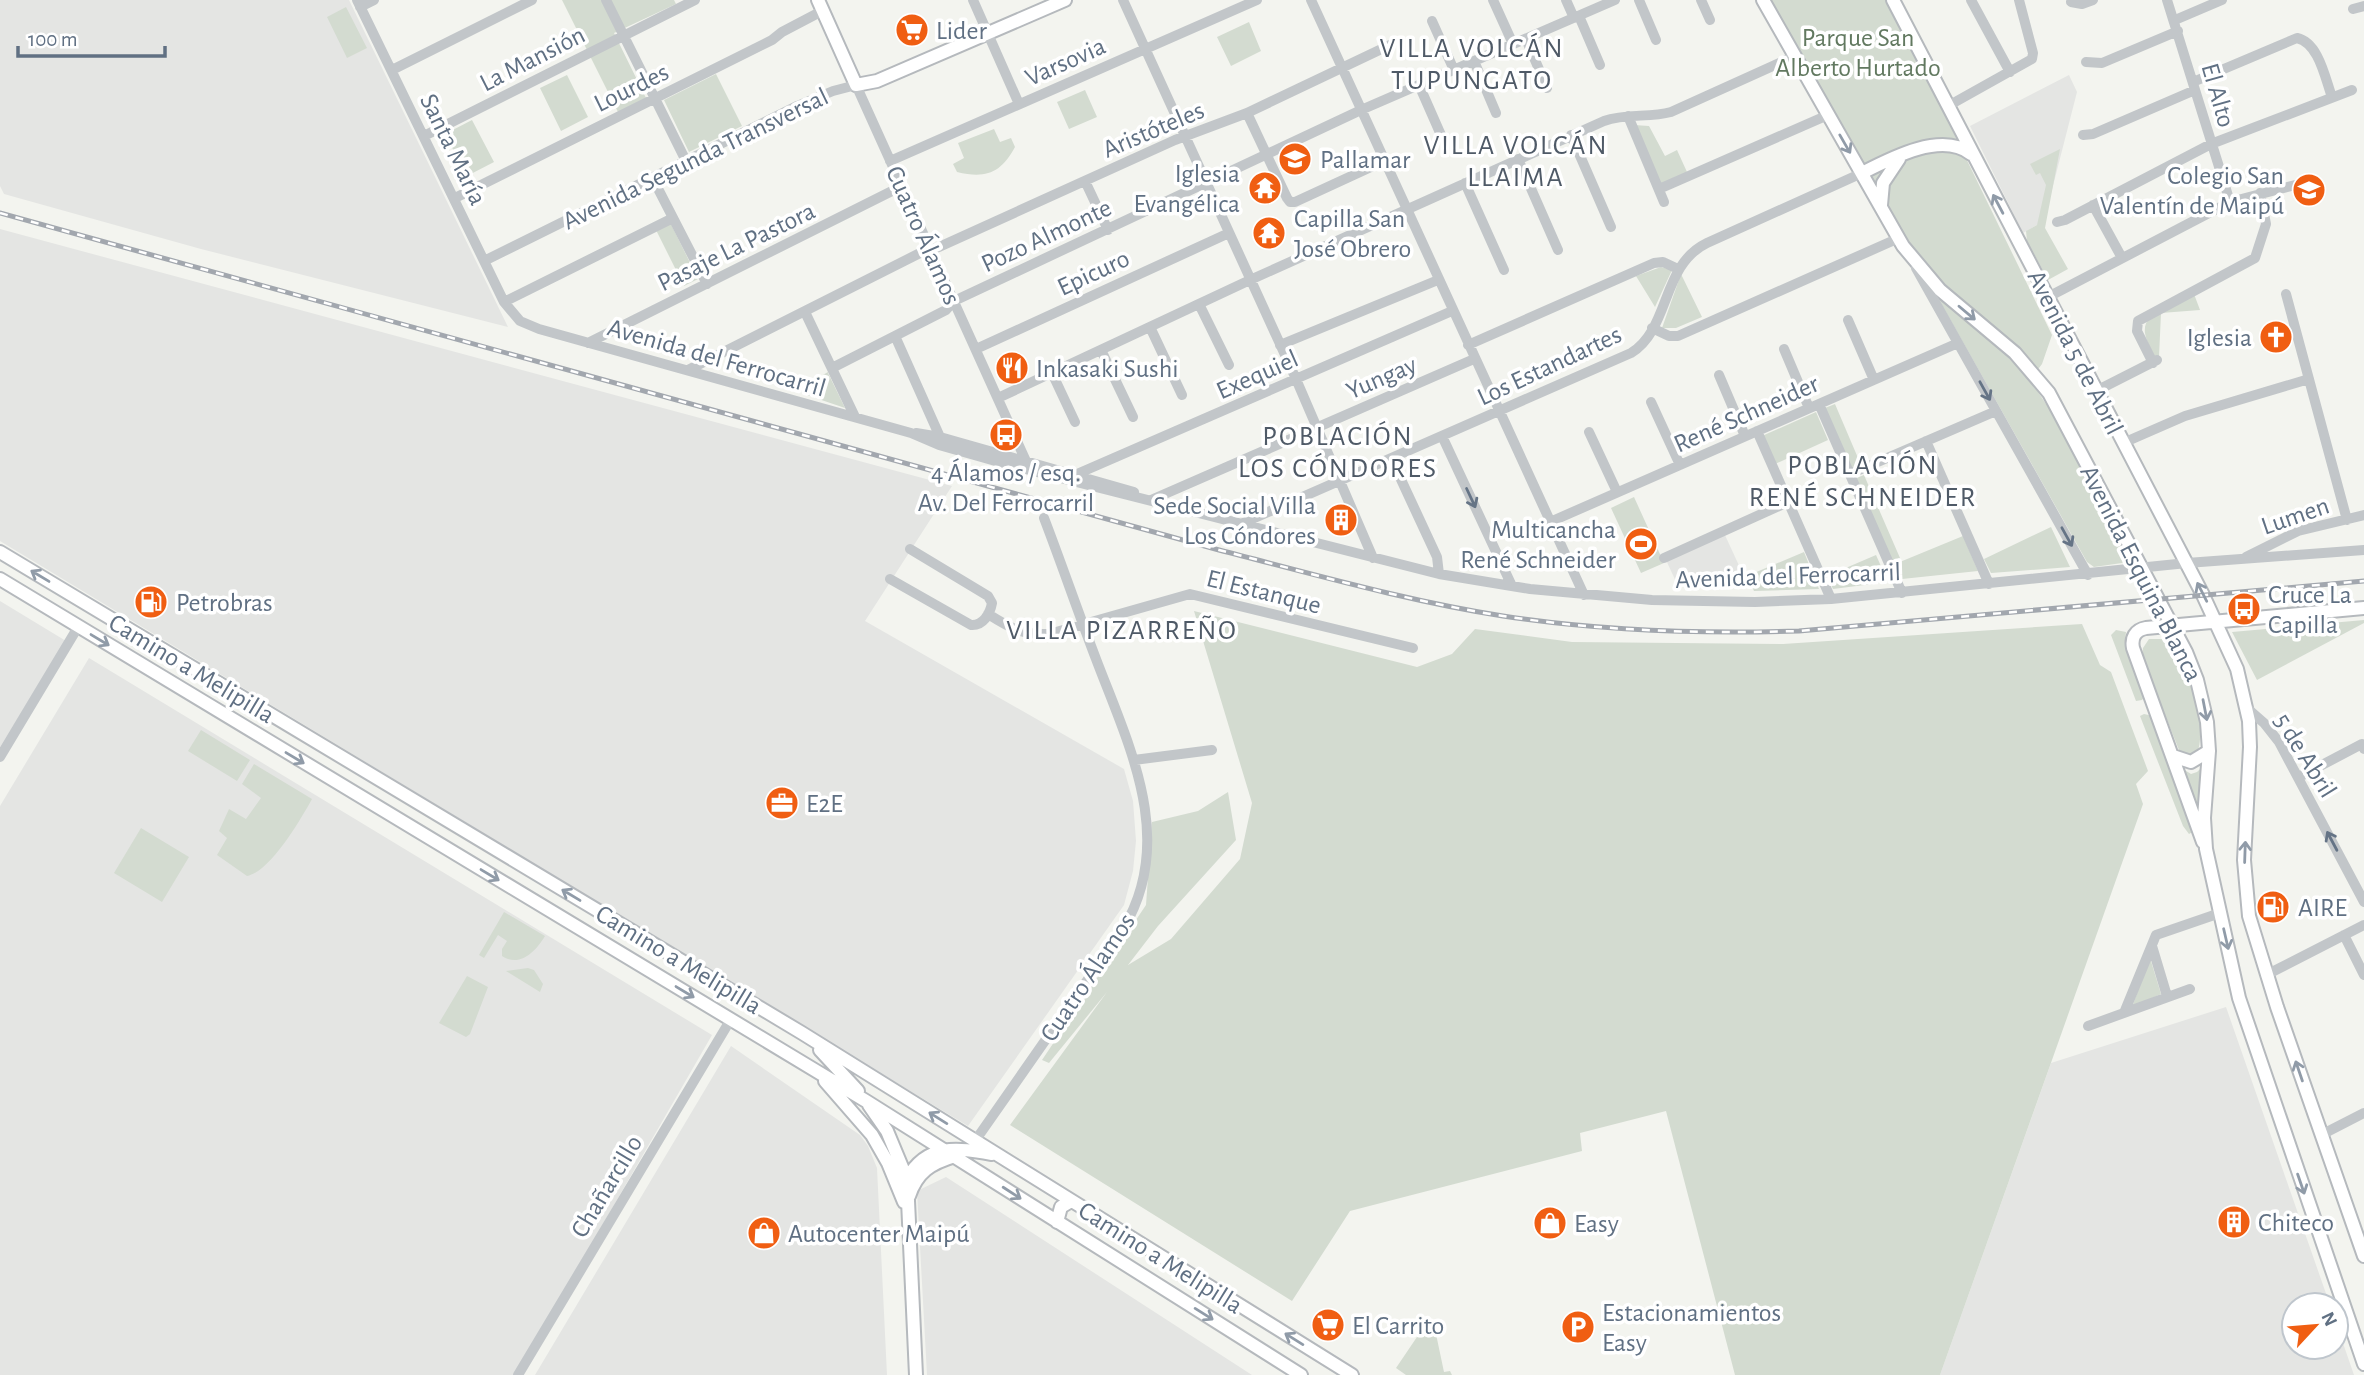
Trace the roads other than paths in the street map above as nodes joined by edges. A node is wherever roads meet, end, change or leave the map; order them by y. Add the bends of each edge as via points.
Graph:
1 (374, 0) edge
2 (532, 0) edge
3 (606, 0) edge
4 (695, 0) edge
5 (973, 0) edge
6 (1065, 0) edge
7 (1123, 0) edge
8 (1257, 0) edge
9 (1311, 0) edge
10 (1493, 0) edge
11 (1566, 0) edge
12 (1615, 0) edge
13 (1639, 0) edge
14 (1701, 0) edge
15 (1763, 0) edge
16 (1893, 0) edge
17 (1971, 0) edge
18 (2019, 0) edge
19 (2093, 0) edge
20 (2167, 0) edge
21 (2222, 0) edge
22 (2071, 2) dead end
23 (359, 3) edge
24 (820, 5) edge
25 (2364, 6) edge
26 (2353, 9) dead end
27 (1576, 17) junction
28 (1710, 20) dead end
29 (1432, 21) dead end
30 (2176, 25) junction
31 (988, 33) junction
32 (624, 36) junction
33 (1526, 39) junction
34 (1656, 40) dead end
35 (1513, 44) junction
36 (1390, 45) dead end
37 (1145, 49) junction
38 (1795, 56) junction
39 (1474, 61) junction
40 (2086, 62) dead end
41 (1600, 65) dead end
42 (1342, 66) junction
43 (392, 70) junction
44 (1454, 70) junction
45 (2010, 72) junction
46 (856, 85) junction
47 (1419, 85) junction
48 (2194, 86) junction
49 (1548, 88) dead end
50 (2352, 90) dead end
51 (2332, 97) junction
52 (655, 99) junction
53 (1019, 104) junction
54 (1948, 106) junction
55 (1361, 110) junction
56 (1247, 113) junction
57 (1496, 113) dead end
58 (1828, 115) junction
59 (1628, 116) junction
60 (1441, 135) dead end
61 (1571, 135) junction
62 (2083, 135) dead end
63 (425, 136) junction
64 (1184, 136) junction
65 (2211, 144) junction
66 (1267, 155) junction
67 (1902, 156) junction
68 (1974, 157) junction
69 (1518, 159) junction
70 (686, 161) junction
71 (890, 161) junction
72 (1384, 161) junction
73 (1862, 173) junction
74 (652, 177) junction
75 (1085, 181) junction
76 (1465, 183) junction
77 (2303, 183) dead end
78 (1206, 184) junction
79 (902, 187) junction
80 (1659, 189) junction
81 (2260, 193) junction
82 (455, 198) junction
83 (1664, 202) dead end
84 (2230, 202) junction
85 (2094, 205) junction
86 (1881, 207) junction
87 (1406, 209) junction
88 (673, 218) junction
89 (2057, 222) dead end
90 (1611, 227) dead end
91 (1108, 230) junction
92 (1228, 233) junction
93 (1901, 242) junction
94 (931, 250) junction
95 (1558, 250) dead end
96 (2122, 258) junction
97 (484, 261) junction
98 (1678, 269) junction
99 (1504, 270) dead end
100 (1250, 280) junction
101 (1438, 280) junction
102 (707, 284) junction
103 (2286, 294) dead end
104 (2048, 297) junction
105 (954, 301) junction
106 (504, 302) junction
107 (1199, 304) junction
108 (1452, 311) junction
109 (805, 312) junction
110 (514, 316) joint
111 (1848, 320) dead end
112 (1150, 327) junction
113 (1652, 328) junction
114 (895, 336) junction
115 (588, 343) junction
116 (1958, 343) junction
117 (1280, 345) junction
118 (1468, 345) junction
119 (976, 349) junction
120 (1784, 349) dead end
121 (1101, 350) junction
122 (1474, 359) junction
123 (1228, 365) dead end
124 (832, 368) junction
125 (688, 370) junction
126 (1052, 373) junction
127 (1719, 375) dead end
128 (1296, 379) junction
129 (2309, 379) junction
130 (1874, 380) junction
131 (2096, 391) junction
132 (1182, 395) dead end
133 (998, 398) junction
134 (1651, 402) dead end
135 (1819, 404) junction
136 (1809, 408) junction
137 (1996, 411) junction
138 (1498, 412) junction
139 (855, 417) junction
140 (1133, 417) dead end
141 (1075, 422) dead end
142 (1317, 428) junction
143 (1757, 431) junction
144 (1589, 432) dead end
145 (911, 433) junction
146 (1442, 436) junction
147 (1745, 436) junction
148 (940, 437) junction
149 (1926, 441) junction
150 (2123, 443) junction
151 (1391, 458) junction
152 (1028, 465) junction
153 (1680, 465) junction
154 (1077, 474) junction
155 (1850, 474) junction
156 (1339, 481) junction
157 (1617, 492) junction
158 (1150, 500) junction
159 (1788, 502) junction
160 (2364, 515) edge
161 (1045, 518) dead end
162 (2347, 520) junction
163 (1550, 522) junction
164 (1243, 523) junction
165 (2363, 548) edge
166 (910, 549) dead end
167 (0, 552) edge
168 (1373, 558) junction
169 (1664, 558) dead end
170 (2242, 559) junction
171 (2187, 564) junction
172 (2143, 569) junction
173 (1439, 574) junction
174 (2088, 575) junction
175 (0, 579) edge
176 (890, 579) dead end
177 (1989, 584) junction
178 (1512, 586) junction
179 (1902, 593) junction
180 (1584, 595) junction
181 (1831, 599) junction
182 (2364, 608) edge
183 (988, 614) junction
184 (2217, 621) junction
185 (1084, 626) junction
186 (2173, 626) junction
187 (78, 627) junction
188 (1413, 648) dead end
189 (2248, 709) junction
190 (2363, 746) edge
191 (1212, 750) dead end
192 (2209, 751) junction
193 (2173, 756) junction
194 (0, 757) edge
195 (1135, 760) junction
196 (356, 766) junction
197 (2299, 777) junction
198 (343, 787) junction
199 (2206, 849) junction
200 (2364, 902) edge
201 (2220, 913) junction
202 (2364, 925) edge
203 (2344, 935) junction
204 (2152, 946) junction
205 (2266, 975) junction
206 (2364, 975) edge
207 (2190, 989) dead end
208 (2167, 996) junction
209 (2124, 1013) junction
210 (730, 1019) junction
211 (2088, 1026) dead end
212 (802, 1033) junction
213 (818, 1072) junction
214 (866, 1101) junction
215 (2364, 1113) edge
216 (2321, 1135) junction
217 (975, 1141) junction
218 (950, 1153) junction
219 (996, 1154) junction
220 (906, 1179) junction
221 (908, 1199) junction
222 (1071, 1201) junction
223 (909, 1217) junction
224 (1057, 1222) junction
225 (2364, 1256) edge
226 (2361, 1343) edge
227 (2364, 1364) edge
228 (518, 1375) edge
229 (916, 1375) edge
230 (1301, 1375) edge
231 (1352, 1375) edge

1 - 23 street
2 - 43 street
3 - 32 street
4 - 32 street, La Mansión
5 - 31 street
6 - 31 main road, Avenida Segunda Transversal
7 - 37 street
8 - 37 street, Varsovia
9 - 42 street
10 - 35 street
11 - 27 street
12 - 27 street, Pozo Almonte
13 - 34 street
14 - 28 street
15 - 38 main road, Avenida Esquina Blanca
16 - 54 main road, Avenida 5 de Abril
17 - 45 street
18 - 45 street via 2033,53
19 - 22 street
20 - 30 street, El Alto
21 - 30 street
23 - 43 street, Santa María
24 - 46 main road, Cuatro Álamos
24 - 52 street, Lourdes via 772,40
25 - 26 street
27 - 33 street, Pozo Almonte
27 - 41 street
29 - 44 street
30 - 40 street via 2102,63
30 - 48 street, El Alto
31 - 46 main road, Avenida Segunda Transversal via 877,81
31 - 53 street
32 - 52 street
32 - 63 street, La Mansión
33 - 35 street, Pozo Almonte
33 - 49 street
35 - 39 street, Pozo Almonte
36 - 42 street, Aristóteles
37 - 53 street, Varsovia
37 - 64 street
38 - 58 main road, Avenida Esquina Blanca
38 - 59 street via 1671,111
39 - 44 street, Pozo Almonte
39 - 57 street
42 - 55 street
42 - 56 street, Aristóteles
43 - 63 street, Santa María
44 - 47 street, Pozo Almonte
45 - 54 street
46 - 70 street, Avenida Segunda Transversal via 815,98
46 - 71 street, Cuatro Álamos
47 - 55 street, Pozo Almonte
47 - 60 street
48 - 51 street via 2297,38 2312,48
48 - 62 street
48 - 65 street, El Alto
50 - 51 street
51 - 65 street
52 - 70 street
52 - 82 street, Lourdes
53 - 71 street, Varsovia
54 - 68 main road, Avenida 5 de Abril
55 - 66 street, Pozo Almonte
55 - 72 street
56 - 64 street, Aristóteles
56 - 66 street
58 -> 73 main road, Avenida Esquina Blanca
58 - 80 street
59 - 61 street
59 - 80 street
61 - 69 street
61 - 90 street
63 - 82 street, Santa María
64 - 75 street, Aristóteles
64 - 78 street
65 - 84 street, El Alto
65 - 85 street
66 - 72 street via 1290,202
66 - 78 street, Pozo Almonte
67 - 68 main road via 1947,144
67 - 73 main road
67 - 86 main road via 1883,183
104 -> 68 main road, Avenida 5 de Abril
69 - 76 street
69 - 95 street
70 - 74 street, Avenida Segunda Transversal
71 - 79 street, Cuatro Álamos
72 - 87 street
73 - 86 main road, Avenida Esquina Blanca
73 - 98 street, Los Estandartes via 1702,245
74 - 88 street
74 - 97 street, Avenida Segunda Transversal
75 - 91 street
75 - 94 street, Aristóteles
76 - 87 street
76 - 99 street
77 - 81 street
78 - 91 street, Pozo Almonte
78 - 92 street
79 - 94 street, Cuatro Álamos
79 - 102 street, Pasaje La Pastora
80 - 83 street
81 - 84 street
81 - 131 street via 2266,224 2255,258 2138,321 2137,331 2155,361
82 - 97 street, Santa María
84 - 96 street
85 - 89 street
85 - 96 street
86 - 93 main road, Avenida Esquina Blanca
87 - 100 street
87 - 101 street
88 - 102 street
88 - 106 street
91 - 105 street, Pozo Almonte
92 - 100 street
92 - 119 street, Epicuro
93 - 113 street via 1678,336
93 - 116 street, Avenida Esquina Blanca
93 -> 172 main road, Avenida Esquina Blanca via 1940,290 2015,353 2044,386
94 - 105 street, Cuatro Álamos
94 - 109 street, Aristóteles
96 - 104 street
97 - 106 street, Santa María
98 - 113 street, Los Estandartes
98 - 118 street via 1654,263
100 - 107 street
100 - 117 street
101 - 108 street
101 - 117 street
102 - 115 street, Pasaje La Pastora
103 - 129 street
104 - 131 main road, Avenida 5 de Abril
105 - 114 street, Pozo Almonte via 946,310
105 - 119 street, Cuatro Álamos
106 - 110 street, Santa María
107 - 112 street
107 - 123 street
108 - 118 street
108 - 128 street, Exequiel
109 - 124 street
109 - 125 street, Aristóteles
110 - 115 street, Avenida del Ferrocarril via 529,326
111 - 130 street
112 - 121 street
112 - 132 street
113 - 138 street, Los Estandartes via 1631,353
114 - 124 street, Pozo Almonte
114 - 148 street
115 - 125 street, Avenida del Ferrocarril
116 - 130 street, René Schneider
116 -> 137 street, Avenida Esquina Blanca
117 - 128 street
118 - 122 street
119 - 133 street, Cuatro Álamos
120 - 136 street
121 - 126 street
121 - 140 street
122 - 138 street
122 - 142 street, Yungay
124 - 139 street
125 - 139 street, Avenida del Ferrocarril
126 - 133 street
126 - 141 street
127 - 147 street
128 - 142 street
128 - 154 street, Exequiel
129 - 150 street via 2185,416
129 - 162 street
130 - 135 street, René Schneider
131 - 150 main road, Avenida 5 de Abril
133 - 152 street, Cuatro Álamos
134 - 153 street
135 - 136 street, René Schneider
135 - 155 street
136 - 143 street, René Schneider
137 - 149 street
137 -> 174 street, Avenida Esquina Blanca
138 - 146 street, Los Estandartes
138 - 163 street
139 - 145 street, Avenida del Ferrocarril
142 - 156 street
142 - 158 street, Yungay
143 - 147 street, René Schneider
143 - 159 street
144 - 157 street
145 - 148 street, Avenida del Ferrocarril
145 - 152 street, Avenida del Ferrocarril via 939,445
146 - 151 street, Los Estandartes
146 -> 178 street
147 - 153 street, René Schneider
148 - 152 street, Avenida del Ferrocarril
149 - 155 street
149 - 177 street
150 - 171 main road, Avenida 5 de Abril
151 - 156 street, Los Estandartes
151 - 173 street via 1437,557
152 - 154 street, Avenida del Ferrocarril
152 - 158 street, Avenida del Ferrocarril
153 - 157 street, René Schneider
154 - 158 street, Avenida del Ferrocarril
155 - 179 street
156 - 164 street, Los Estandartes
156 - 168 street
157 - 163 street, René Schneider
158 - 164 street, Avenida del Ferrocarril
159 - 169 street
159 - 181 street
160 - 162 street, Lumen
161 - 185 street, Cuatro Álamos
162 - 170 street, Lumen via 2289,534
163 - 180 street
164 - 168 street, Avenida del Ferrocarril
165 - 170 street
166 - 183 street via 988,596 992,603
196 -> 167 main road, Camino a Melipilla
168 - 173 street, Avenida del Ferrocarril
170 - 171 street
171 - 172 street
184 -> 171 main road, Avenida 5 de Abril
172 - 174 street, Avenida del Ferrocarril
172 - 186 main road, Avenida Esquina Blanca
173 - 178 street, Avenida del Ferrocarril
174 - 177 street, Avenida del Ferrocarril
175 - 187 main road, Camino a Melipilla
176 - 183 street via 971,625 980,624
177 - 179 street, Avenida del Ferrocarril
178 - 180 street, Avenida del Ferrocarril
179 - 181 street, Avenida del Ferrocarril
180 - 181 street, Avenida del Ferrocarril via 1708,602
182 - 184 main road
183 - 185 street, El Estanque via 1013,630 1034,635
184 - 186 main road
184 - 189 main road, Avenida 5 de Abril
185 - 188 street, El Estanque via 1190,594
185 - 195 street, Cuatro Álamos
186 -> 192 main road, Avenida Esquina Blanca via 2202,695
186 - 193 main road via 2142,629 2132,641
187 - 194 street
187 -> 198 main road, Camino a Melipilla
189 - 197 street, 5 de Abril via 2280,742
205 -> 189 main road via 2245,889
190 - 197 street
191 - 195 street
192 - 193 main road via 2191,762
192 - 199 main road, Avenida Esquina Blanca
193 - 199 main road
195 - 217 street, Cuatro Álamos via 1147,842 1136,904
196 - 198 main road
212 -> 196 main road, Camino a Melipilla
200 -> 197 street, 5 de Abril
198 -> 210 main road, Camino a Melipilla
199 - 201 main road, Avenida Esquina Blanca
201 - 204 street via 2156,935
201 -> 226 main road, Avenida Esquina Blanca via 2246,1022
202 - 203 street
203 - 205 street
203 - 206 street
204 - 208 street
204 - 209 street
216 -> 205 main road
207 - 208 street
208 - 209 street
209 - 211 street
210 - 213 main road, Camino a Melipilla
210 - 228 street, Chañarcillo
212 - 214 main road
217 -> 212 main road, Camino a Melipilla
213 - 214 main road, Camino a Melipilla
213 - 223 main road via 881,1149
214 - 218 main road, Camino a Melipilla
214 - 220 main road via 887,1132
215 - 216 street
216 - 225 main road
217 - 219 main road, Camino a Melipilla
218 - 219 main road
218 - 220 main road via 920,1161
218 - 221 main road via 925,1169
218 -> 224 main road, Camino a Melipilla
219 - 222 main road, Camino a Melipilla
220 - 221 main road
221 - 223 main road
222 - 224 main road via 1059,1211
231 -> 222 main road, Camino a Melipilla
223 - 229 main road
224 -> 230 main road, Camino a Melipilla
226 - 227 main road, Avenida Esquina Blanca

